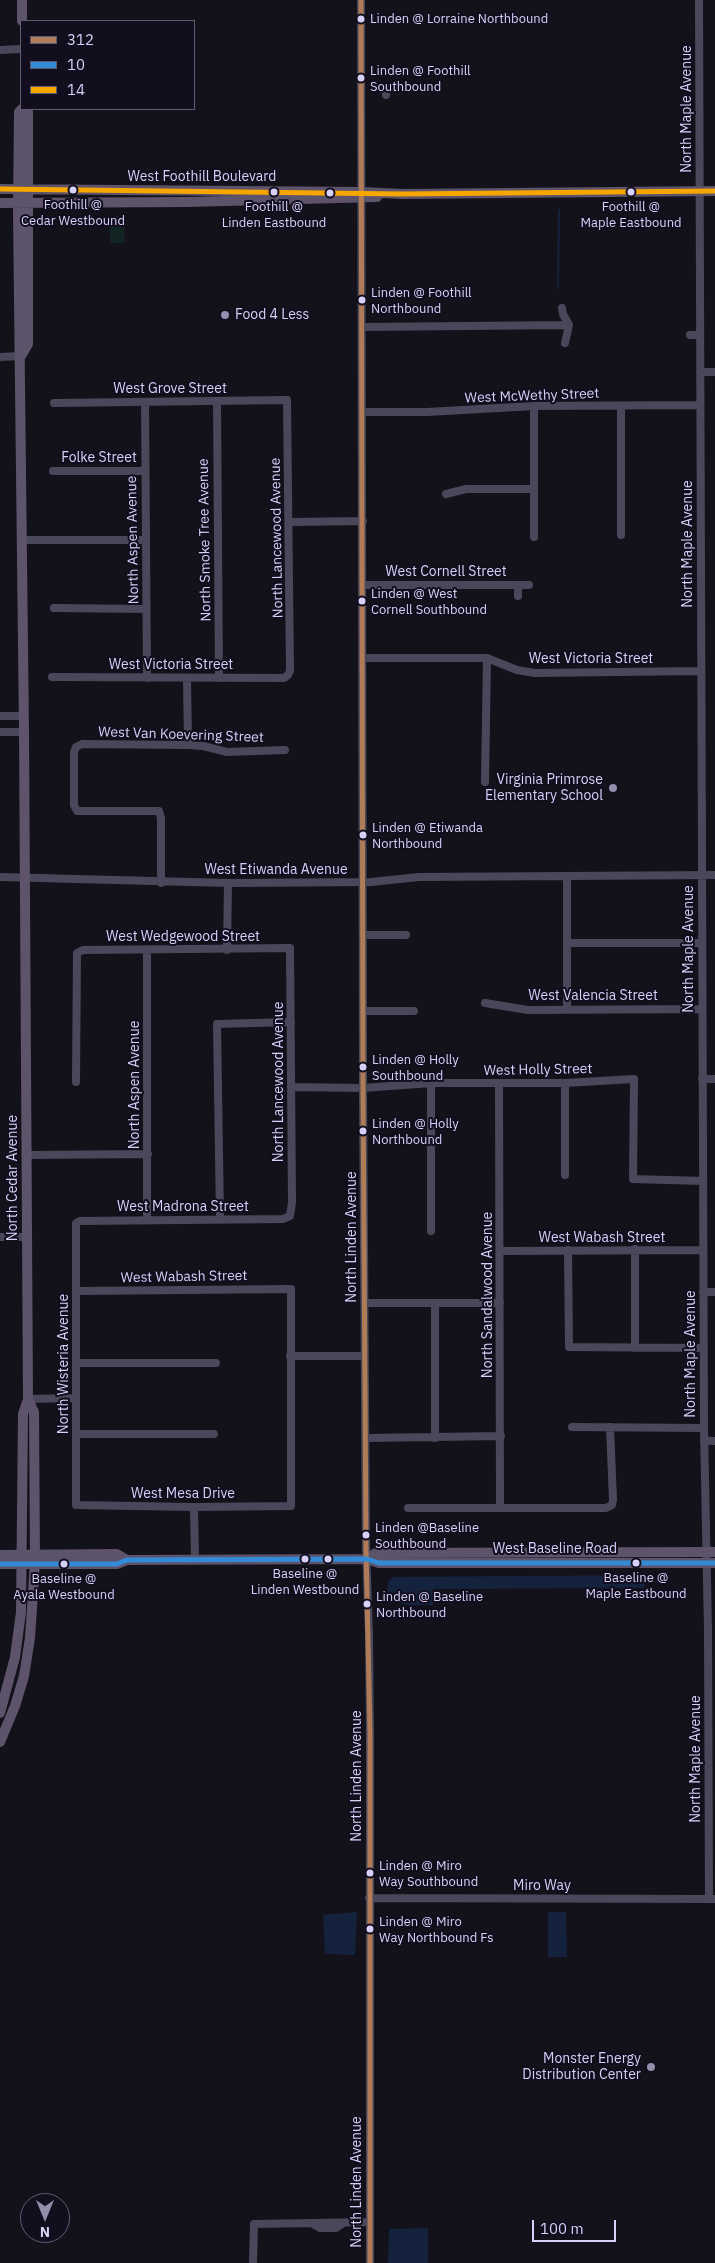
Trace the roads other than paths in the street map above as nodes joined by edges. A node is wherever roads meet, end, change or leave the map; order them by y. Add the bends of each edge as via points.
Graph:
1 (22, 0) edge
2 (361, 0) edge
3 (699, 0) edge
4 (22, 20) edge
5 (0, 50) edge
6 (20, 50) edge
7 (22, 110) edge
8 (0, 189) edge
9 (23, 190) junction
10 (699, 191) junction
11 (715, 191) edge
12 (361, 196) junction
13 (0, 203) edge
14 (23, 203) junction
15 (18, 293) junction
16 (562, 308) dead end
17 (569, 325) junction
18 (28, 326) junction
19 (363, 327) junction
20 (690, 335) dead end
21 (700, 335) junction
22 (565, 343) dead end
23 (0, 356) edge
24 (20, 356) junction
25 (690, 362) dead end
26 (700, 362) junction
27 (700, 372) junction
28 (715, 372) edge
29 (287, 400) joint
30 (144, 402) junction
31 (216, 402) junction
32 (54, 403) dead end
33 (700, 405) junction
34 (534, 406) junction
35 (621, 406) junction
36 (363, 412) junction
37 (53, 471) dead end
38 (144, 471) junction
39 (534, 489) junction
40 (446, 494) dead end
41 (363, 521) junction
42 (290, 522) junction
43 (620, 535) dead end
44 (534, 537) dead end
45 (22, 540) junction
46 (144, 540) junction
47 (364, 585) junction
48 (518, 585) junction
49 (529, 585) dead end
50 (518, 596) dead end
51 (54, 608) dead end
52 (146, 609) junction
53 (363, 658) junction
54 (487, 658) junction
55 (701, 671) junction
56 (288, 675) joint
57 (52, 677) dead end
58 (147, 678) junction
59 (187, 678) junction
60 (219, 678) junction
61 (0, 716) edge
62 (24, 716) junction
63 (0, 732) edge
64 (24, 732) junction
65 (188, 745) junction
66 (285, 750) dead end
67 (485, 782) dead end
68 (715, 875) edge
69 (567, 876) junction
70 (702, 876) junction
71 (0, 877) edge
72 (25, 877) junction
73 (161, 882) junction
74 (364, 882) junction
75 (228, 883) junction
76 (364, 935) junction
77 (406, 935) dead end
78 (702, 943) junction
79 (567, 944) junction
80 (290, 948) joint
81 (147, 950) junction
82 (227, 950) junction
83 (484, 1003) dead end
84 (702, 1009) junction
85 (568, 1010) junction
86 (363, 1011) junction
87 (414, 1011) dead end
88 (291, 1022) junction
89 (702, 1079) junction
90 (715, 1079) edge
91 (76, 1082) dead end
92 (430, 1083) junction
93 (499, 1083) junction
94 (564, 1083) junction
95 (291, 1087) junction
96 (363, 1088) junction
97 (148, 1154) junction
98 (26, 1155) junction
99 (565, 1176) dead end
100 (703, 1181) junction
101 (290, 1216) joint
102 (220, 1219) junction
103 (148, 1220) junction
104 (76, 1223) joint
105 (430, 1231) dead end
106 (0, 1237) edge
107 (27, 1237) junction
108 (635, 1249) junction
109 (568, 1250) junction
110 (703, 1250) junction
111 (500, 1251) junction
112 (76, 1291) junction
113 (703, 1292) junction
114 (715, 1292) edge
115 (365, 1303) junction
116 (435, 1303) junction
117 (500, 1303) junction
118 (635, 1348) junction
119 (704, 1348) junction
120 (290, 1356) junction
121 (365, 1356) junction
122 (76, 1363) junction
123 (216, 1363) dead end
124 (76, 1398) junction
125 (28, 1399) junction
126 (572, 1427) dead end
127 (610, 1427) junction
128 (704, 1428) junction
129 (76, 1434) junction
130 (214, 1434) dead end
131 (500, 1436) junction
132 (366, 1438) junction
133 (435, 1438) junction
134 (704, 1441) junction
135 (715, 1441) edge
136 (76, 1505) joint
137 (194, 1507) junction
138 (500, 1507) junction
139 (408, 1508) dead end
140 (710, 1552) edge
141 (0, 1555) edge
142 (23, 1559) junction
143 (35, 1559) junction
144 (366, 1559) junction
145 (194, 1560) junction
146 (0, 1564) edge
147 (710, 1564) edge
148 (0, 1713) edge
149 (0, 1742) edge
150 (369, 1898) junction
151 (712, 1899) edge
152 (370, 2222) junction
153 (253, 2263) edge
154 (370, 2263) edge

1 - 4 main road
2 - 12 street, North Linden Avenue
3 - 10 street, North Maple Avenue
5 - 6 street
7 - 9 main road, North Cedar Avenue via 19,112
8 - 9 main road, West Foothill Boulevard
9 - 12 main road, West Foothill Boulevard
9 - 14 main road, North Cedar Avenue
10 - 11 main road, West Foothill Boulevard
10 - 12 main road, West Foothill Boulevard
10 - 21 street, North Maple Avenue
12 - 14 main road, West Foothill Boulevard
12 - 19 street, North Linden Avenue
13 - 14 main road, West Foothill Boulevard
14 - 15 main road, North Cedar Avenue
14 - 18 main road, North Cedar Avenue
15 - 18 main road via 24,295 24,319
15 - 24 main road, North Cedar Avenue
16 - 17 street
17 - 19 street
17 - 22 street
18 - 24 main road, North Cedar Avenue via 28,344
19 - 36 street, North Linden Avenue
20 - 21 street
21 - 26 street, North Maple Avenue
23 - 24 street
24 - 45 main road, North Cedar Avenue
25 - 26 street
26 - 27 street, North Maple Avenue
27 - 28 street
27 - 33 street, North Maple Avenue
29 - 31 street, West Grove Street
29 - 42 street, North Lancewood Avenue
30 - 31 street, West Grove Street
30 - 32 street, West Grove Street
30 - 38 street, North Aspen Avenue
31 - 60 street, North Smoke Tree Avenue
33 - 35 street, West McWethy Street
33 - 55 street, North Maple Avenue
34 - 35 street, West McWethy Street
34 - 36 street, West McWethy Street
34 - 39 street
35 - 43 street
36 - 41 street, North Linden Avenue
37 - 38 street, Folke Street
38 - 46 street, North Aspen Avenue
39 - 40 street via 466,489
39 - 44 street
41 - 42 street
41 - 47 street, North Linden Avenue
42 - 56 street, North Lancewood Avenue
45 - 46 street
45 - 62 main road, North Cedar Avenue
46 - 52 street, North Aspen Avenue
47 - 48 street, West Cornell Street
47 - 53 street, North Linden Avenue
48 - 49 street, West Cornell Street
48 - 50 street
51 - 52 street
52 - 58 street, North Aspen Avenue
53 - 54 street, West Victoria Street
53 - 74 street, North Linden Avenue
54 - 55 street, West Victoria Street via 517,670 535,673
54 - 67 street
55 - 70 street, North Maple Avenue
56 - 60 street, West Victoria Street via 284,678
57 - 58 street, West Victoria Street
58 - 59 street, West Victoria Street
59 - 60 street, West Victoria Street
59 - 65 street
61 - 62 street
62 - 64 main road, North Cedar Avenue
63 - 64 street
64 - 72 main road, North Cedar Avenue
65 - 66 street, West Van Koevering Street via 227,752
65 - 73 street, West Van Koevering Street via 82,744 74,752 74,805 77,811 160,811
68 - 70 street, West Etiwanda Avenue
69 - 70 street, West Etiwanda Avenue
69 - 74 street, West Etiwanda Avenue via 419,877
69 - 79 street
70 - 78 street, North Maple Avenue
71 - 72 street, West Etiwanda Avenue
72 - 73 street, West Etiwanda Avenue
72 - 98 main road, North Cedar Avenue
73 - 75 street, West Etiwanda Avenue
74 - 75 street, West Etiwanda Avenue
74 - 76 street, North Linden Avenue
75 - 82 street
76 - 77 street
76 - 86 street, North Linden Avenue
78 - 79 street
78 - 84 street, North Maple Avenue
79 - 85 street
80 - 82 street, West Wedgewood Street
80 - 88 street, North Lancewood Avenue
81 - 82 street, West Wedgewood Street
81 - 91 street, West Wedgewood Street via 83,950 77,954
81 - 97 street, North Aspen Avenue
83 - 85 street, West Valencia Street via 528,1010
84 - 85 street, West Valencia Street
84 - 89 street, North Maple Avenue
86 - 87 street
86 - 96 street, North Linden Avenue
88 - 95 street, North Lancewood Avenue
88 - 102 street via 216,1024
89 - 90 street
89 - 100 street, North Maple Avenue
92 - 93 street, West Holly Street
92 - 96 street, West Holly Street
92 - 105 street
93 - 94 street, West Holly Street
93 - 111 street, North Sandalwood Avenue
94 - 99 street
94 - 100 street, West Holly Street via 634,1079 633,1179
95 - 96 street, West Holly Street
95 - 101 street, North Lancewood Avenue
96 - 115 street, North Linden Avenue
97 - 98 street
97 - 103 street, North Aspen Avenue
98 - 107 main road, North Cedar Avenue
100 - 110 street, North Maple Avenue
101 - 102 street, West Madrona Street via 283,1220
102 - 103 street, West Madrona Street
103 - 104 street, West Madrona Street
104 - 112 street, North Wisteria Avenue
106 - 107 street
107 - 125 main road, North Cedar Avenue
108 - 109 street, West Wabash Street
108 - 110 street, West Wabash Street
108 - 118 street
109 - 111 street, West Wabash Street
109 - 118 street via 569,1347
110 - 113 street, North Maple Avenue
111 - 117 street, North Sandalwood Avenue
112 - 120 street, West Wabash Street via 291,1289
112 - 122 street, North Wisteria Avenue
113 - 114 street
113 - 119 street, North Maple Avenue
115 - 116 street
115 - 121 street, North Linden Avenue
116 - 117 street
116 - 133 street
117 - 131 street, North Sandalwood Avenue
118 - 119 street
119 - 128 street, North Maple Avenue
120 - 121 street
120 - 137 street, West Mesa Drive via 290,1506
121 - 132 street, North Linden Avenue
122 - 123 street
122 - 124 street, North Wisteria Avenue
124 - 125 street
124 - 129 street, North Wisteria Avenue
125 - 142 main road, North Cedar Avenue via 23,1414
125 - 143 main road, North Cedar Avenue via 34,1412
126 - 127 street
127 - 128 street
127 - 138 street via 612,1500 609,1507
128 - 134 street, North Maple Avenue
129 - 130 street
129 - 136 street, North Wisteria Avenue
131 - 133 street
131 - 138 street, North Sandalwood Avenue
132 - 133 street
132 - 144 street, North Linden Avenue
134 - 135 street
134 - 140 street, North Maple Avenue
136 - 137 street, West Mesa Drive
137 - 145 street
138 - 139 street
140 - 144 main road, West Baseline Road via 376,1553
140 - 147 street, North Maple Avenue
141 - 142 main road, West Baseline Road
142 - 143 main road, West Baseline Road
142 - 146 main road, West Baseline Road
142 - 148 main road, North Cedar Avenue via 16,1649
143 - 145 main road, West Baseline Road via 117,1564 127,1560
143 - 149 main road, North Cedar Avenue via 28,1655 16,1706
144 - 145 main road, West Baseline Road
144 - 147 main road, West Baseline Road via 379,1564
144 - 150 street, North Linden Avenue via 370,1636
147 - 151 street, North Maple Avenue
150 - 151 street, Miro Way
150 - 152 street, North Linden Avenue
152 - 153 street via 254,2224
152 - 154 street, North Linden Avenue

